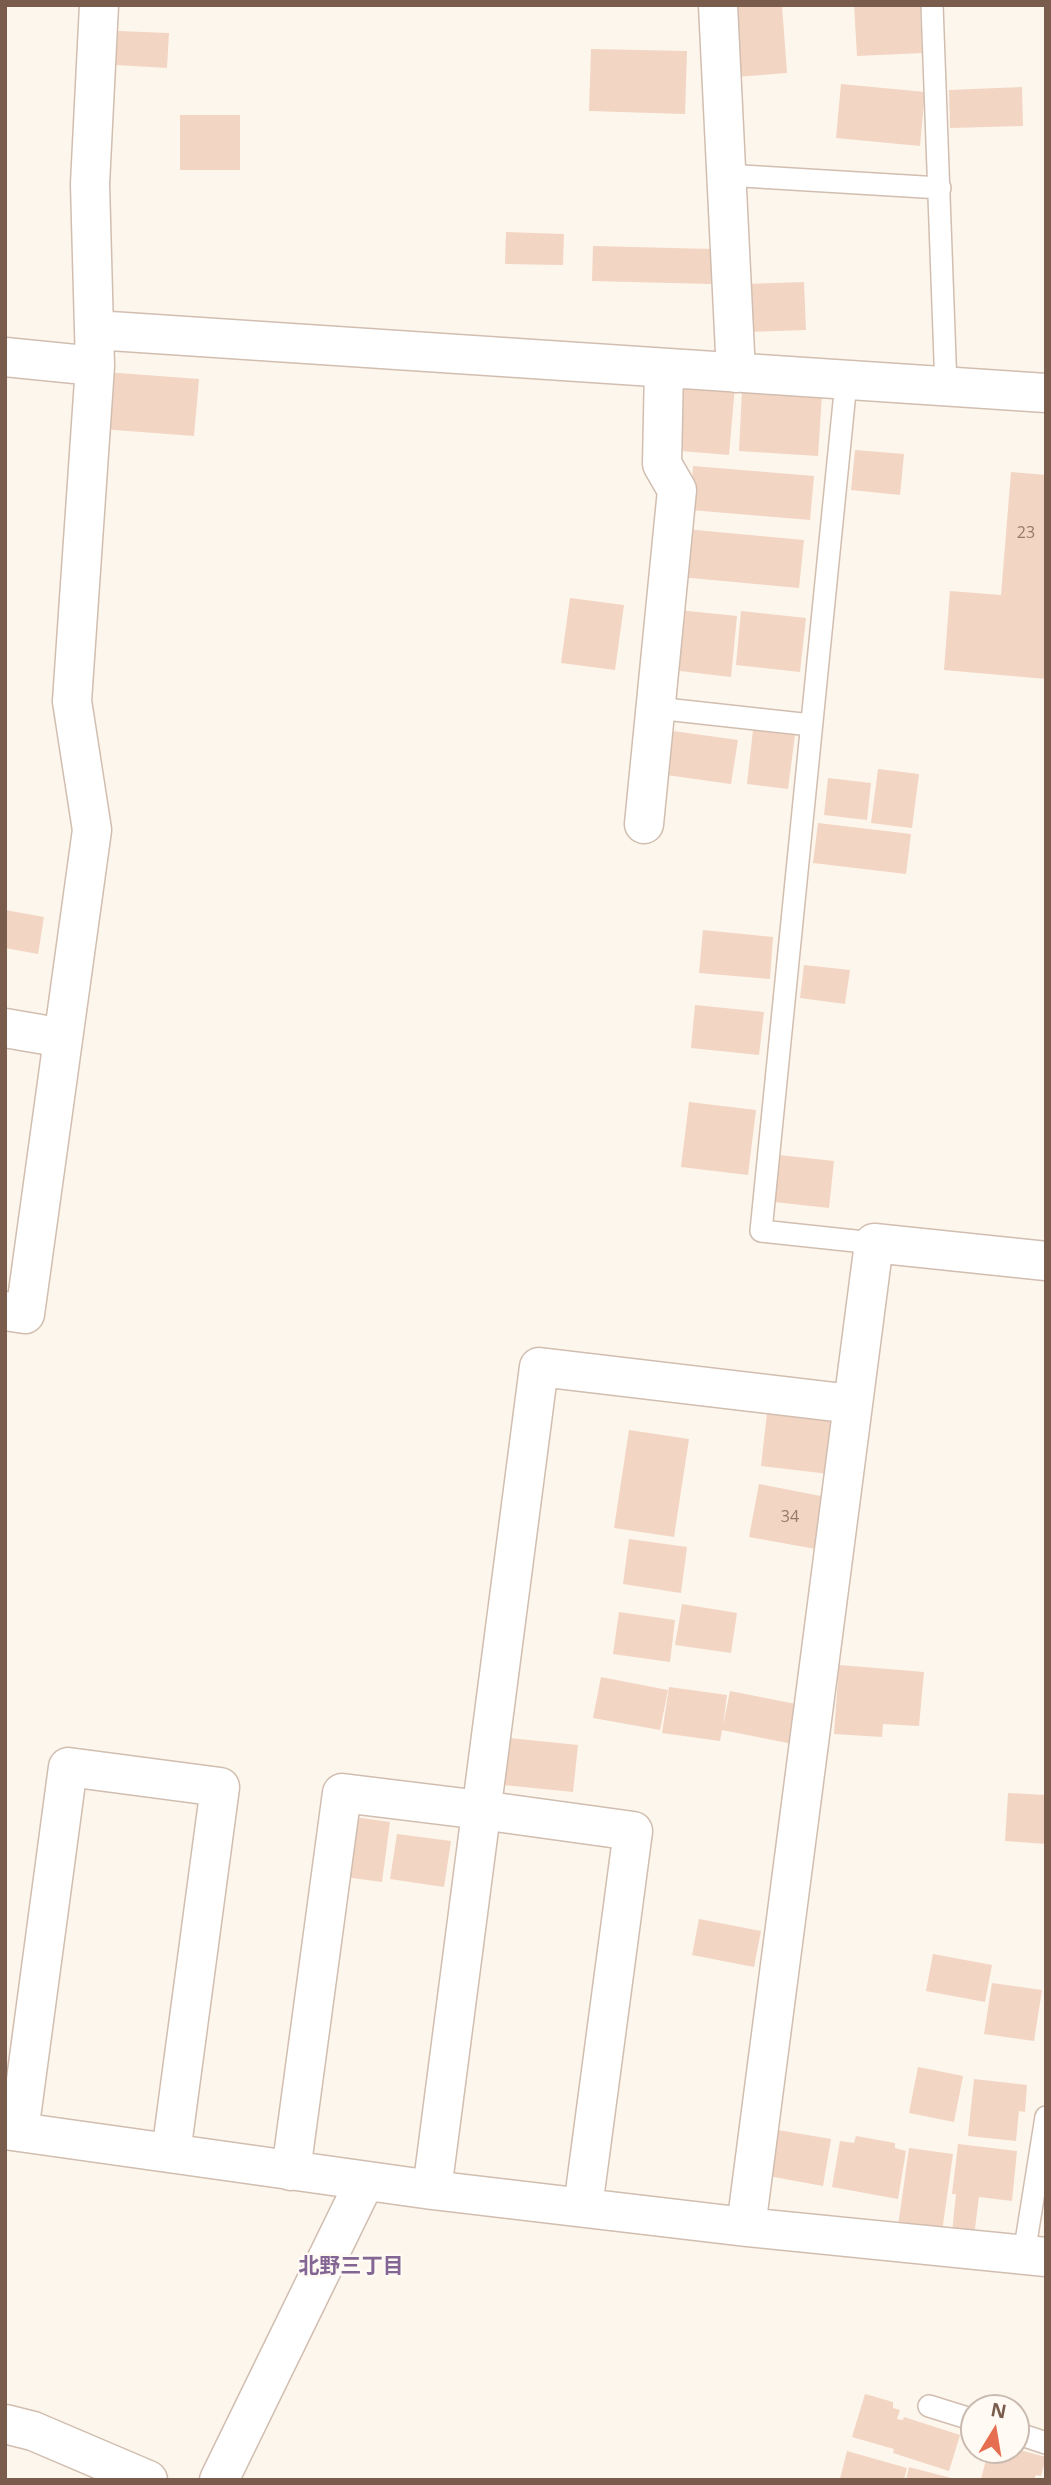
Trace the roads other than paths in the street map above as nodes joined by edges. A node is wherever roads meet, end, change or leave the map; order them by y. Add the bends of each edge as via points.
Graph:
1 (99, 5) edge
2 (718, 5) edge
3 (932, 5) edge
4 (726, 175) junction
5 (940, 188) junction
6 (95, 348) junction
7 (5, 357) edge
8 (664, 368) junction
9 (736, 373) junction
10 (846, 382) junction
11 (946, 387) junction
12 (1046, 393) edge
13 (656, 708) junction
14 (811, 725) junction
15 (644, 824) dead end
16 (5, 1028) edge
17 (63, 1038) junction
18 (874, 1244) junction
19 (1046, 1261) edge
20 (5, 1311) edge
21 (852, 1404) junction
22 (481, 1810) junction
23 (1046, 2117) edge
24 (12, 2131) edge
25 (171, 2153) junction
26 (291, 2171) junction
27 (365, 2181) junction
28 (432, 2190) junction
29 (583, 2207) junction
30 (746, 2227) junction
31 (1035, 2256) edge
32 (929, 2406) dead end
33 (960, 2416) edge
34 (5, 2424) edge
35 (148, 2480) edge
36 (219, 2480) edge

1 - 6 street via 89,184
2 - 4 street
3 - 5 lane
4 - 5 lane
4 - 9 street
5 - 11 lane
6 - 7 street
6 - 8 street
6 - 17 street via 72,701 92,830
8 - 9 street
8 - 13 street via 662,464 677,490
9 - 10 street
10 - 11 street
10 - 14 lane
11 - 12 street
13 - 14 lane
13 - 15 street
14 - 18 lane via 761,1231
16 - 17 street
17 - 20 street via 25,1314
18 - 19 street
18 - 21 street
21 - 22 street via 539,1367
21 - 30 street
22 - 26 street via 342,1793
22 - 28 street
22 - 29 street via 633,1831
23 - 31 lane
24 - 25 street
24 - 25 street via 68,1767 220,1787
25 - 26 street
26 - 27 street
27 - 28 street
27 - 36 street
28 - 29 street
29 - 30 street
30 - 31 street
32 - 33 lane
34 - 35 street via 33,2431

